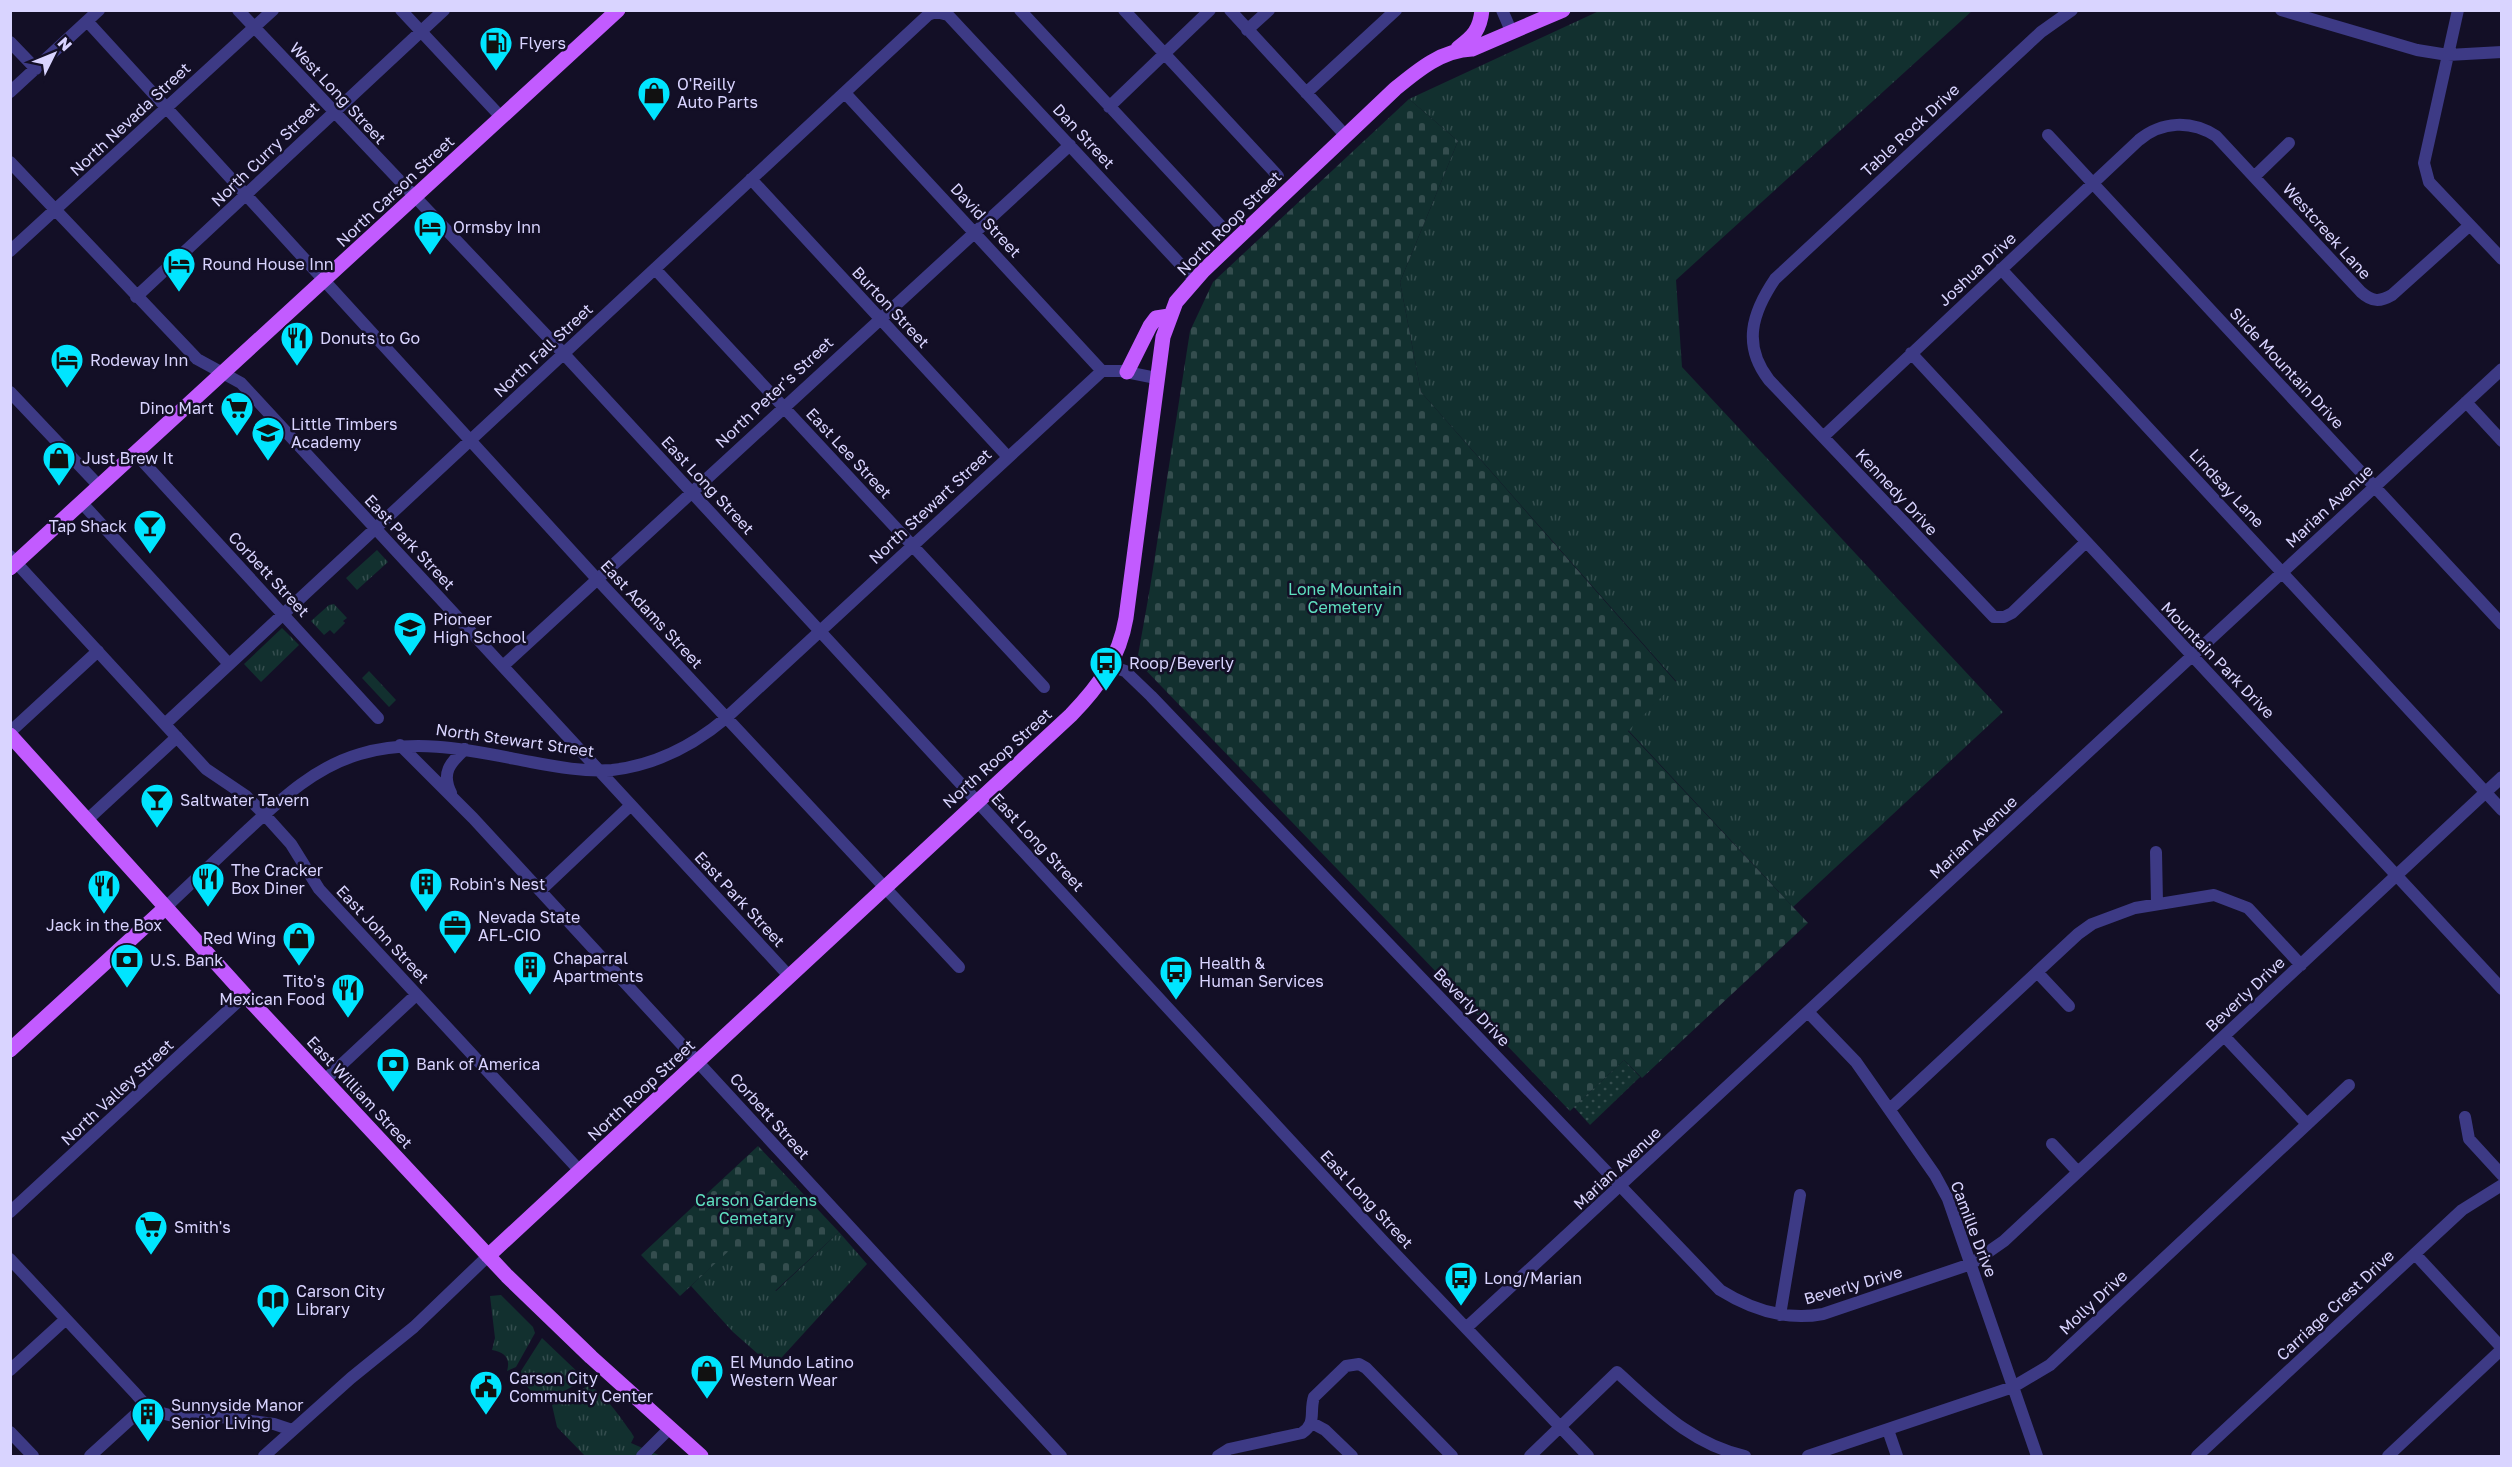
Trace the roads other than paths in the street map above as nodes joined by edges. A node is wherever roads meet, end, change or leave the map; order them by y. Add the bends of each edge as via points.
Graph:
1 (99, 10) edge
2 (238, 10) edge
3 (273, 10) edge
4 (401, 10) edge
5 (444, 10) edge
6 (1020, 10) edge
7 (1124, 10) edge
8 (1210, 10) edge
9 (1230, 10) edge
10 (1269, 10) edge
11 (1396, 10) edge
12 (1482, 10) edge
13 (1502, 10) edge
14 (1563, 10) edge
15 (2072, 10) edge
16 (2281, 10) edge
17 (2458, 10) edge
18 (613, 12) edge
19 (2300, 13) edge
20 (948, 15) joint
21 (87, 21) junction
22 (254, 28) junction
23 (1247, 30) junction
24 (421, 32) junction
25 (1512, 33) junction
26 (10, 42) edge
27 (1456, 50) junction
28 (2502, 52) edge
29 (1164, 54) junction
30 (2448, 55) junction
31 (36, 69) junction
32 (10, 92) edge
33 (845, 93) junction
34 (1306, 93) junction
35 (1108, 107) junction
36 (167, 108) junction
37 (332, 112) junction
38 (501, 117) junction
39 (2156, 129) joint
40 (2048, 135) dead end
41 (1346, 136) junction
42 (2289, 143) dead end
43 (1070, 145) junction
44 (10, 162) edge
45 (1278, 176) dead end
46 (2255, 176) junction
47 (751, 179) junction
48 (2093, 184) junction
49 (248, 194) junction
50 (414, 198) junction
51 (55, 210) junction
52 (2470, 225) junction
53 (1221, 226) dead end
54 (975, 232) junction
55 (10, 251) edge
56 (2502, 259) edge
57 (655, 268) junction
58 (2001, 269) junction
59 (1775, 279) joint
60 (324, 280) junction
61 (1195, 280) junction
62 (136, 297) junction
63 (1169, 316) junction
64 (879, 318) junction
65 (562, 353) junction
66 (1911, 354) junction
67 (2502, 369) edge
68 (1102, 371) junction
69 (223, 372) junction
70 (1127, 372) junction
71 (1156, 378) junction
72 (13, 401) edge
73 (2466, 402) junction
74 (784, 407) junction
75 (1823, 437) junction
76 (470, 441) junction
77 (2502, 441) edge
78 (135, 453) junction
79 (1008, 457) junction
80 (99, 486) junction
81 (2374, 486) junction
82 (691, 491) junction
83 (81, 502) junction
84 (376, 530) junction
85 (2086, 542) junction
86 (913, 546) junction
87 (12, 562) edge
88 (2283, 573) junction
89 (597, 579) junction
90 (284, 615) junction
91 (2502, 624) edge
92 (820, 632) junction
93 (98, 651) junction
94 (2191, 657) junction
95 (229, 664) junction
96 (503, 666) junction
97 (1111, 666) junction
98 (1044, 687) dead end
99 (378, 717) dead end
100 (726, 718) junction
101 (165, 724) junction
102 (10, 733) edge
103 (177, 737) junction
104 (400, 745) junction
105 (465, 749) junction
106 (598, 770) junction
107 (2502, 777) edge
108 (2485, 792) junction
109 (455, 799) junction
110 (977, 801) junction
111 (631, 805) junction
112 (2502, 810) edge
113 (264, 814) junction
114 (87, 820) junction
115 (2156, 852) dead end
116 (2396, 877) junction
117 (884, 887) junction
118 (540, 891) junction
119 (2157, 903) junction
120 (165, 908) junction
121 (2301, 964) junction
122 (959, 967) dead end
123 (2037, 972) junction
124 (789, 976) junction
125 (2502, 989) edge
126 (245, 995) junction
127 (417, 995) junction
128 (2069, 1006) dead end
129 (1808, 1012) junction
130 (2224, 1036) junction
131 (10, 1050) edge
132 (698, 1062) junction
133 (325, 1080) junction
134 (2349, 1085) dead end
135 (1890, 1109) junction
136 (2465, 1117) dead end
137 (2307, 1124) junction
138 (2052, 1144) dead end
139 (580, 1171) junction
140 (2079, 1172) junction
141 (2502, 1175) edge
142 (2502, 1185) edge
143 (1620, 1188) junction
144 (1800, 1195) dead end
145 (10, 1212) edge
146 (2415, 1254) junction
147 (488, 1256) junction
148 (10, 1259) edge
149 (1971, 1264) junction
150 (1780, 1315) junction
151 (66, 1319) junction
152 (1466, 1328) junction
153 (2502, 1348) edge
154 (10, 1370) edge
155 (2013, 1388) junction
156 (146, 1405) junction
157 (1312, 1423) junction
158 (1560, 1427) junction
159 (669, 1429) junction
160 (292, 1430) junction
161 (1888, 1430) junction
162 (10, 1432) edge
163 (33, 1456) edge
164 (90, 1456) edge
165 (264, 1456) edge
166 (642, 1456) edge
167 (701, 1456) edge
168 (1060, 1456) edge
169 (1218, 1456) edge
170 (1352, 1456) edge
171 (1452, 1456) edge
172 (1530, 1456) edge
173 (1588, 1456) edge
174 (1745, 1456) edge
175 (1808, 1456) edge
176 (1897, 1456) edge
177 (2037, 1456) edge
178 (2197, 1456) edge
179 (2388, 1456) edge

1 - 21 street
2 - 22 street, West Long Street
3 - 22 street, North Nevada Street
4 - 24 street
5 - 24 street, North Curry Street
6 - 35 street
7 - 29 street
8 - 29 street
9 - 23 street
10 - 23 street
11 - 34 street
12 - 27 main road via 1481,25 1474,36
13 - 25 street
14 - 25 main road, North Roop Street
15 - 59 street, Table Rock Drive via 2041,32
16 - 19 street
17 - 30 street
18 - 38 main road, North Carson Street
19 - 30 street via 2399,46
20 - 33 street, North Fall Street via 928,15
20 - 43 street, Dan Street
21 - 31 street
21 - 36 street, East Adams Street
22 - 36 street, North Nevada Street
22 - 37 street, West Long Street
23 - 34 street
24 - 37 street, North Curry Street
24 - 38 street
25 - 27 main road, North Roop Street via 1472,49
26 - 31 street
27 - 41 main road, North Roop Street via 1421,68
28 - 30 street
29 - 35 street
29 - 45 street
30 - 52 street via 2424,163 2429,182
31 - 32 street
33 - 47 street, North Fall Street
33 - 54 street, David Street
34 - 41 street
35 - 53 street
36 - 49 street, East Adams Street
36 - 51 street, North Nevada Street
37 - 49 street, North Curry Street
37 - 50 street, West Long Street
38 - 50 main road, North Carson Street
39 - 46 street, Westcreek Lane via 2184,124 2209,132 2225,143
39 - 48 street, Joshua Drive
40 - 48 street, Slide Mountain Drive
41 - 61 main road, North Roop Street
42 - 46 street
43 - 54 street, North Peter's Street
43 - 61 street, Dan Street
44 - 51 street, East Park Street
46 - 52 street, Westcreek Lane via 2361,292 2373,300 2392,295
47 - 57 street, North Fall Street
47 - 64 street, Burton Street
48 - 58 street, Joshua Drive
48 - 81 street, Slide Mountain Drive
49 - 60 street, East Adams Street
49 - 62 street, North Curry Street
50 - 60 main road, North Carson Street
50 - 65 street, East Long Street
51 - 55 street, North Nevada Street
51 - 62 street, East Park Street
52 - 56 street
54 - 64 street, North Peter's Street
54 - 68 street, David Street
57 - 65 street, North Fall Street
57 - 74 street, East Lee Street
58 - 66 street, Joshua Drive
58 - 88 street, Lindsay Lane
59 - 75 street, Kennedy Drive via 1755,317 1756,357 1769,380
60 - 69 main road, North Carson Street
60 - 76 street, East Adams Street
61 - 63 main road, North Roop Street
62 - 69 street, East Park Street via 197,359
63 - 70 main road via 1156,318
63 - 71 main road, North Roop Street
64 - 74 street, North Peter's Street
64 - 79 street, Burton Street
65 - 76 street, North Fall Street
65 - 82 street, East Long Street
66 - 75 street, Joshua Drive
66 - 85 street, Mountain Park Drive
67 - 73 street, Marian Avenue
68 - 70 street
68 - 79 street, North Stewart Street
69 - 78 main road, North Carson Street
69 - 84 street, East Park Street via 241,382
70 - 71 street
71 - 97 main road, North Roop Street via 1124,633
72 - 80 street
73 - 77 street
73 - 81 street, Marian Avenue
74 - 82 street, North Peter's Street
74 - 86 street, East Lee Street
75 - 85 street, Kennedy Drive via 1994,617 2012,613
76 - 84 street, North Fall Street
76 - 89 street, East Adams Street
78 - 80 main road, North Carson Street
78 - 90 street, Corbett Street
79 - 86 street, North Stewart Street
80 - 83 main road, North Carson Street
81 - 88 street, Marian Avenue
81 - 91 street, Slide Mountain Drive
82 - 89 street, North Peter's Street
82 - 92 street, East Long Street
83 - 87 main road, North Carson Street
83 - 95 street
84 - 90 street, North Fall Street
84 - 96 street, East Park Street
85 - 94 street, Mountain Park Drive
86 - 92 street, North Stewart Street
86 - 98 street, East Lee Street
87 - 93 street, East John Street
88 - 94 street, Marian Avenue
88 - 108 street, Lindsay Lane
89 - 96 street, North Peter's Street
89 - 100 street, East Adams Street
90 - 95 street, North Fall Street
90 - 99 street, Corbett Street
92 - 100 street, North Stewart Street
92 - 110 street, East Long Street
93 - 101 street, East John Street
93 - 102 street
94 - 116 street, Mountain Park Drive
94 - 129 street, Marian Avenue
95 - 101 street, North Fall Street
96 - 106 street, East Park Street
97 - 110 main road, North Roop Street via 1071,715
97 - 143 street, Beverly Drive via 1125,671 1151,696
100 - 106 street, North Stewart Street via 697,740 666,755 623,768
100 - 117 street, East Adams Street
101 - 103 street, East John Street
102 - 114 main road, East William Street
103 - 113 street, East John Street via 206,769 246,796
103 - 114 street
104 - 105 street, North Stewart Street
104 - 109 street, Corbett Street
104 - 113 street, North Stewart Street via 337,762 298,785
105 - 106 street, North Stewart Street via 545,765
105 - 109 street, Corbett Street via 450,763 446,773
106 - 111 street, East Park Street
107 - 108 street, Beverly Drive
108 - 112 street, Lindsay Lane
108 - 116 street, Beverly Drive
109 - 118 street, Corbett Street
110 - 117 main road, North Roop Street
110 - 152 street, East Long Street
111 - 118 street
111 - 124 street, East Park Street
113 - 120 street, North Stewart Street
113 - 127 street, East John Street via 291,844 319,889
114 - 120 main road, East William Street
115 - 119 street
116 - 121 street, Beverly Drive
116 - 125 street, Mountain Park Drive
117 - 122 street, East Adams Street
117 - 124 main road, North Roop Street
118 - 132 street, Corbett Street
119 - 121 street via 2214,895 2248,908
119 - 123 street via 2092,924
120 - 126 main road, East William Street
120 - 131 main road, North Stewart Street
121 - 130 street, Beverly Drive
123 - 128 street
123 - 135 street
124 - 132 main road, North Roop Street
126 - 133 main road, East William Street
126 - 145 street, North Valley Street
127 - 133 street
127 - 139 street, East John Street
129 - 135 street, Camille Drive via 1856,1062
129 - 143 street, Marian Avenue
130 - 137 street
130 - 140 street, Beverly Drive
132 - 139 main road, North Roop Street
132 - 168 street, Corbett Street
133 - 147 main road, East William Street
134 - 137 street, Molly Drive
135 - 149 street, Camille Drive via 1948,1199
136 - 141 street via 2469,1138
137 - 155 street, Molly Drive via 2050,1365
138 - 140 street
139 - 147 main road, North Roop Street
140 - 149 street, Beverly Drive via 2004,1241
142 - 146 street, Carriage Crest Drive via 2462,1210
143 - 150 street, Beverly Drive via 1720,1290 1757,1310
143 - 152 street, Marian Avenue
144 - 150 street
146 - 153 street
146 - 178 street, Carriage Crest Drive
147 - 159 main road, East William Street
147 - 160 street, North Roop Street via 393,1346
148 - 151 street
149 - 150 street, Beverly Drive via 1823,1314
149 - 155 street, Camille Drive
151 - 154 street
151 - 156 street
152 - 158 street, East Long Street
153 - 179 street
155 - 161 street, Molly Drive
155 - 177 street, Camille Drive
156 - 160 street via 154,1411 273,1424
156 - 164 street
157 - 169 street via 1302,1433 1229,1449
157 - 170 street
157 - 171 street via 1312,1404 1317,1394 1346,1366 1359,1364
158 - 172 street
158 - 173 street, East Long Street
158 - 174 street via 1617,1372 1684,1430 1708,1445
159 - 166 street
159 - 167 main road, East William Street
160 - 165 street, North Roop Street
161 - 175 street, Molly Drive
161 - 176 street
162 - 163 street

